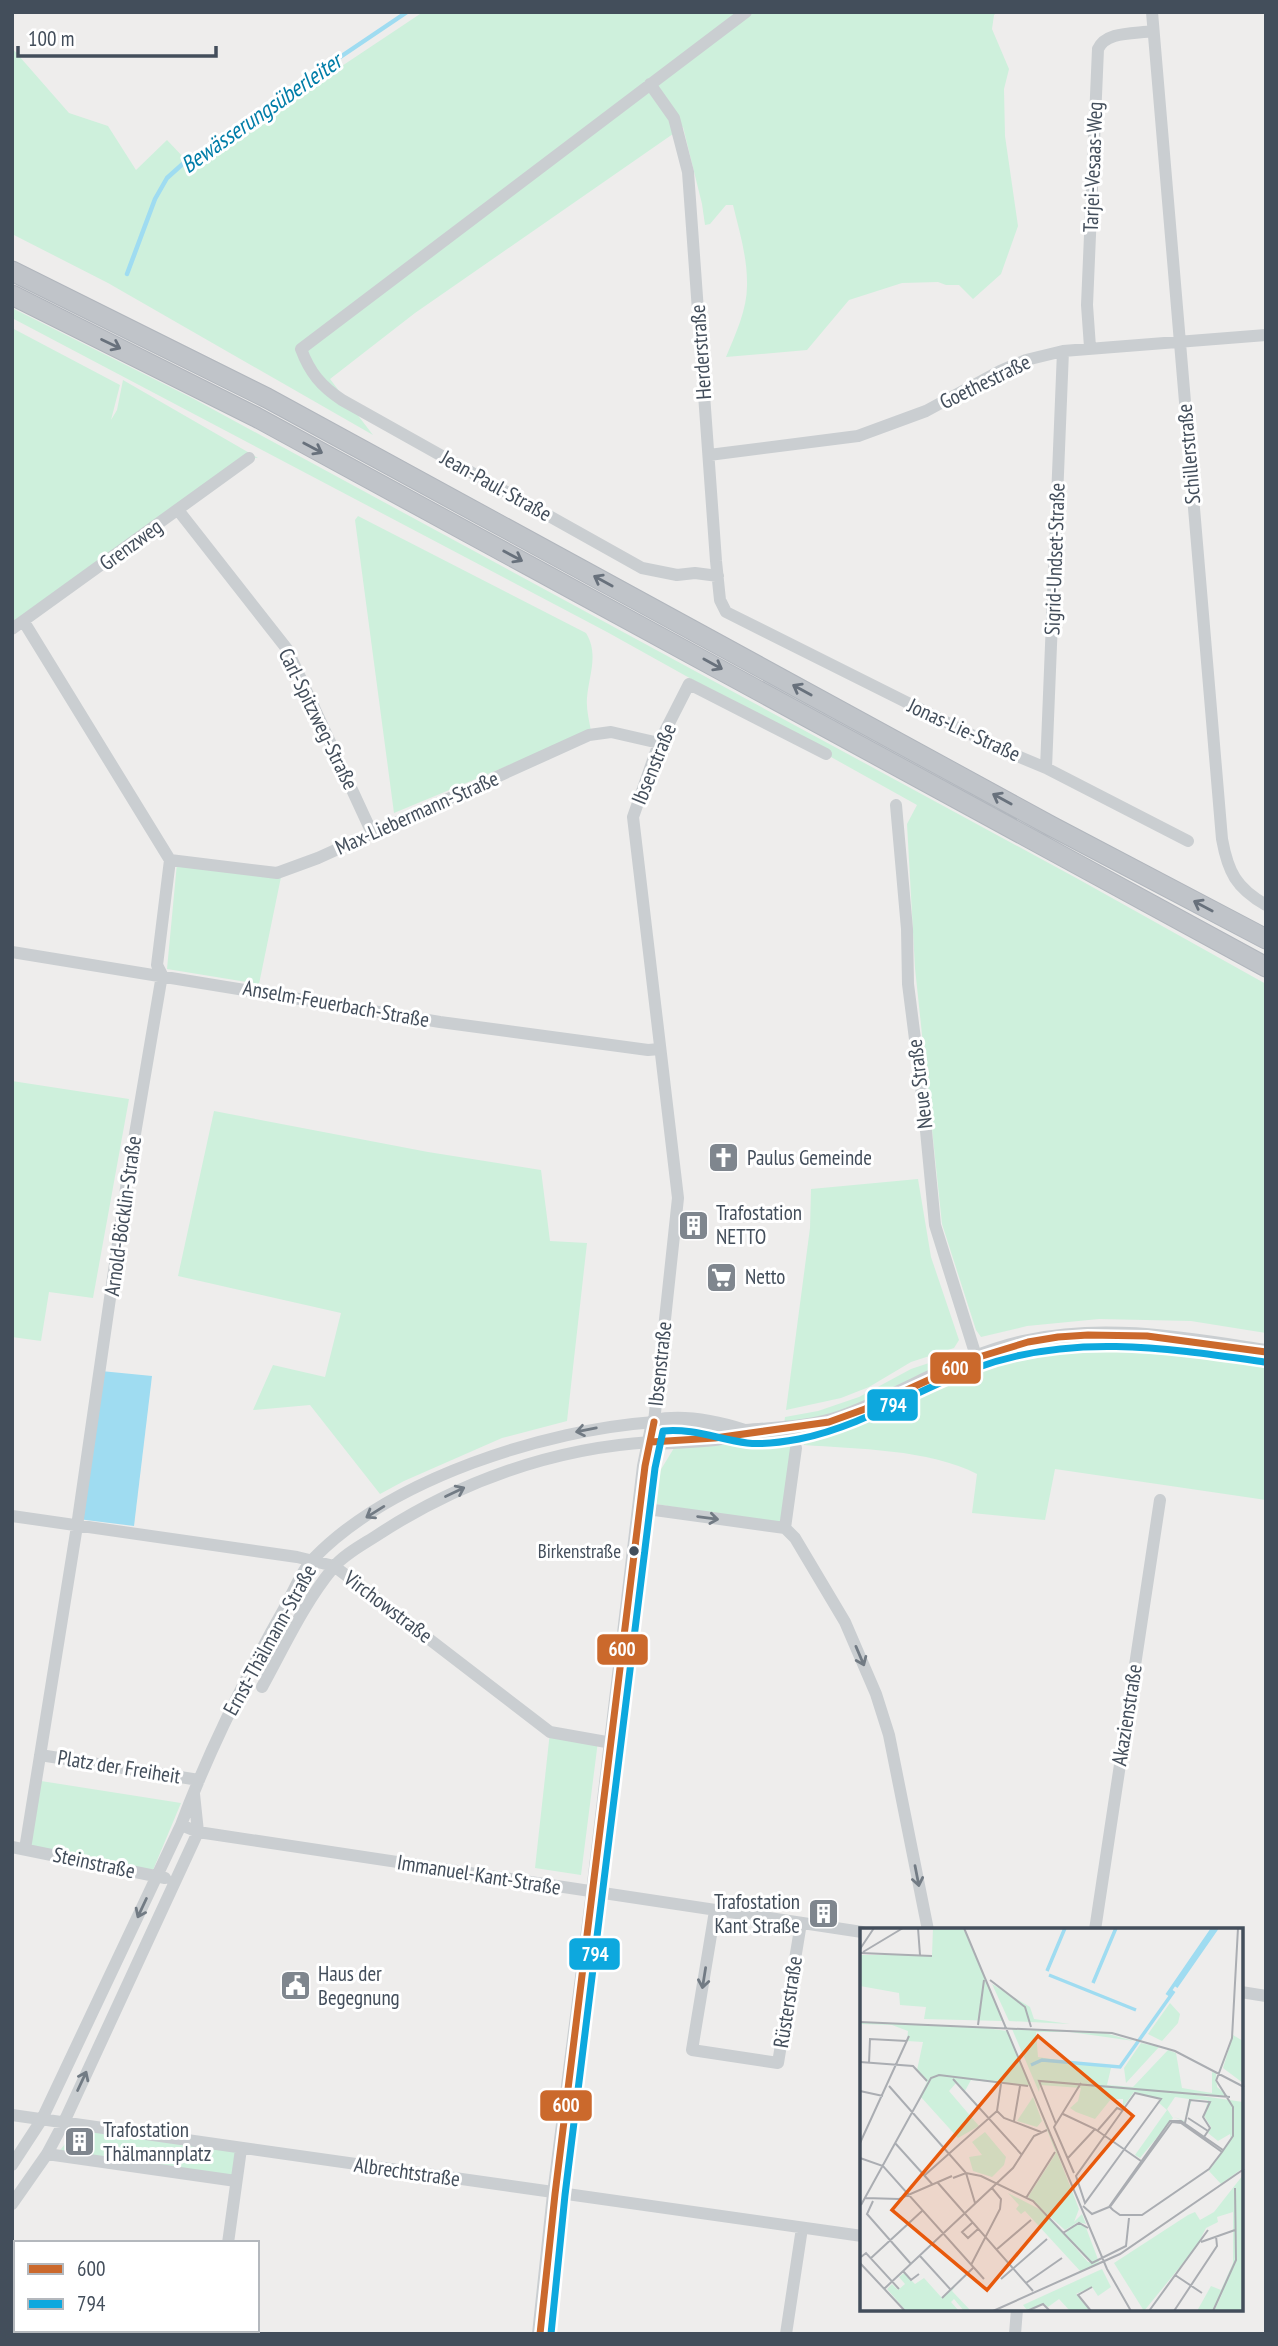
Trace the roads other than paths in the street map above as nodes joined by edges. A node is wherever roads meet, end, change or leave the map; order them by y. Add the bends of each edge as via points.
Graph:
1 (746, 12) edge
2 (1152, 12) edge
3 (1153, 31) junction
4 (650, 84) junction
5 (12, 271) edge
6 (12, 295) edge
7 (1266, 334) edge
8 (1180, 342) junction
9 (1090, 347) junction
10 (1063, 351) junction
11 (709, 455) junction
12 (248, 458) dead end
13 (178, 510) junction
14 (718, 576) junction
15 (738, 620) joint
16 (24, 622) junction
17 (12, 629) edge
18 (659, 743) junction
19 (826, 754) dead end
20 (1046, 768) junction
21 (896, 805) dead end
22 (372, 833) junction
23 (1188, 841) dead end
24 (170, 860) junction
25 (1266, 905) edge
26 (1266, 939) edge
27 (12, 952) edge
28 (1266, 967) edge
29 (162, 975) junction
30 (660, 1049) junction
31 (1266, 1352) edge
32 (976, 1356) junction
33 (654, 1422) junction
34 (745, 1432) junction
35 (651, 1442) junction
36 (796, 1448) dead end
37 (1160, 1500) dead end
38 (640, 1508) junction
39 (12, 1516) edge
40 (77, 1526) junction
41 (785, 1528) junction
42 (312, 1560) junction
43 (334, 1566) junction
44 (262, 1687) dead end
45 (612, 1743) junction
46 (40, 1755) junction
47 (196, 1786) junction
48 (181, 1825) junction
49 (198, 1832) junction
50 (18, 1848) edge
51 (157, 1876) junction
52 (175, 1880) junction
53 (594, 1892) junction
54 (715, 1911) junction
55 (801, 1923) junction
56 (928, 1928) edge
57 (1095, 1928) edge
58 (860, 1932) edge
59 (1243, 1993) edge
60 (1266, 1996) edge
61 (12, 2115) edge
62 (42, 2119) junction
63 (64, 2122) junction
64 (241, 2149) junction
65 (47, 2154) junction
66 (12, 2165) edge
67 (236, 2181) junction
68 (555, 2194) junction
69 (12, 2204) edge
70 (803, 2228) junction
71 (860, 2236) edge
72 (228, 2241) edge
73 (1017, 2311) edge
74 (540, 2334) edge
75 (786, 2334) edge
76 (1015, 2334) edge

1 - 4 street
2 - 3 street, Schillerstraße
3 - 8 street, Schillerstraße
3 - 9 street, Tarjei-Vesaas-Weg via 1110,37 1098,50 1087,305
4 - 11 street, Herderstraße via 674,118 688,172
4 - 14 street, Jean-Paul-Straße via 301,349 316,380 342,400 642,568
26 -> 5 highway via 267,398
6 -> 28 highway via 256,417
7 - 8 street, Goethestraße
8 - 9 street, Goethestraße
8 - 25 street, Schillerstraße via 1222,839 1234,879
9 - 10 street, Goethestraße
10 - 11 street, Goethestraße via 1026,360 926,411 858,436
10 - 20 street, Sigrid-Undset-Straße
11 - 14 street, Herderstraße
12 - 13 street, Grenzweg
13 - 16 street, Grenzweg
13 - 22 street, Carl-Spitzweg-Straße via 287,649
14 - 15 street, Herderstraße via 720,600 726,612
15 - 20 street, Jonas-Lie-Straße
16 - 17 street, Grenzweg
16 - 24 street
18 - 19 street, Ibsenstraße via 689,684
18 - 22 street, Max-Liebermann-Straße via 611,732 589,735
18 - 30 street, Ibsenstraße via 633,817
20 - 23 street, Jonas-Lie-Straße
21 - 32 street, Neue Straße via 908,984 935,1226
22 - 24 street, Max-Liebermann-Straße via 277,873
24 - 29 street, Arnold-Böcklin-Straße via 157,965
27 - 29 street, Anselm-Feuerbach-Straße
29 - 30 street, Anselm-Feuerbach-Straße via 440,1022
29 - 40 street, Arnold-Böcklin-Straße
30 - 33 street, Ibsenstraße via 679,1211
31 - 32 street via 1097,1334 1027,1342
32 - 34 street via 837,1420
33 - 34 street via 668,1419 723,1425
33 - 35 street, Ibsenstraße
33 -> 42 street, Ernst-Thälmann-Straße via 575,1432 502,1452 407,1493 341,1534
34 - 35 street
35 - 38 street, Ibsenstraße
43 -> 35 street, Ernst-Thälmann-Straße via 400,1521 470,1485 565,1454
36 - 41 street
37 - 57 street, Akazienstraße
38 -> 41 street
38 - 45 street, Ibsenstraße
39 - 40 street, Virchowstraße
40 - 42 street, Virchowstraße
40 - 46 street, Arnold-Böcklin-Straße
41 -> 56 street via 845,1622 876,1694 889,1735
42 - 43 street, Virchowstraße
42 - 47 street, Ernst-Thälmann-Straße via 250,1668
43 - 44 street, Ernst-Thälmann-Straße
43 - 45 street, Virchowstraße via 550,1732
45 - 53 street, Ibsenstraße
46 - 47 street, Platz der Freiheit
46 - 50 street, Arnold-Böcklin-Straße
47 - 48 street, Ernst-Thälmann-Straße
47 - 49 street
48 - 49 street, Immanuel-Kant-Straße
48 - 51 street, Ernst-Thälmann-Straße
49 - 52 street
49 - 53 street, Immanuel-Kant-Straße
50 - 51 street, Steinstraße
51 - 52 street, Steinstraße
51 -> 62 street, Ernst-Thälmann-Straße
63 -> 52 street
53 - 54 street, Immanuel-Kant-Straße
53 - 68 street, Ibsenstraße
54 - 55 street, Immanuel-Kant-Straße
54 -> 55 street, Rüsterstraße via 692,2050 778,2063
55 - 58 street, Immanuel-Kant-Straße
59 - 60 street
61 - 62 street, Albrechtstraße
62 - 63 street, Albrechtstraße
62 - 66 street, Ernst-Thälmann-Straße
63 - 64 street, Albrechtstraße
63 - 65 street
64 - 67 street
64 - 68 street, Albrechtstraße
65 - 67 street
65 - 69 street
67 - 72 street
68 - 70 street, Albrechtstraße
68 - 74 street, Ibsenstraße
70 - 71 street, Albrechtstraße
70 - 75 street
73 - 76 street

